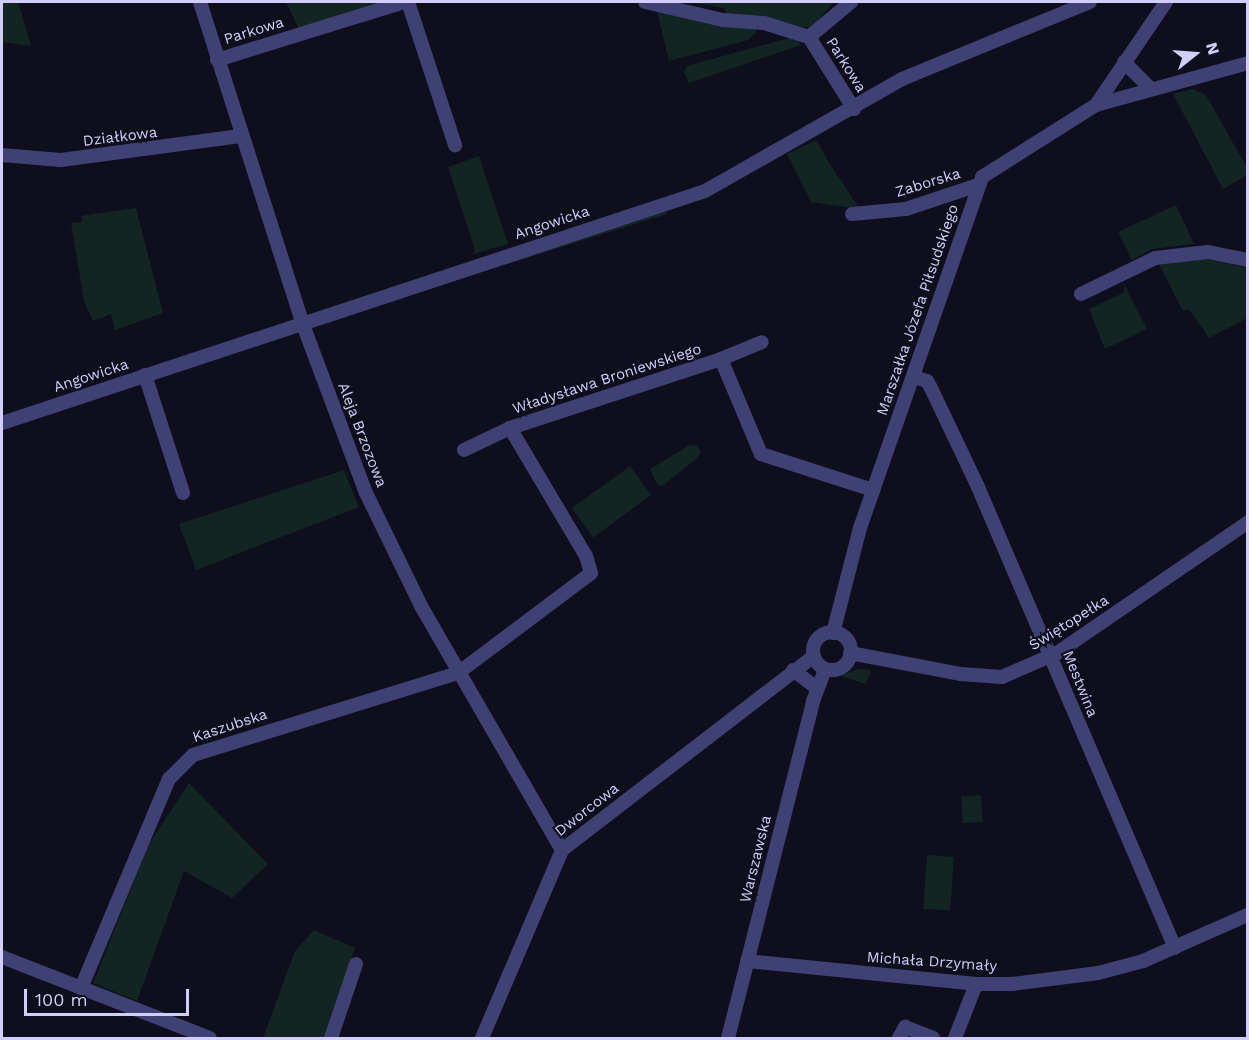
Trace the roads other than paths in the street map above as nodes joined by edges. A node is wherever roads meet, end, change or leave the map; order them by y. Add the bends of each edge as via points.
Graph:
1 (200, 2) edge
2 (406, 2) edge
3 (645, 2) edge
4 (851, 2) edge
5 (1090, 2) edge
6 (1166, 2) edge
7 (809, 38) junction
8 (218, 60) junction
9 (1124, 62) junction
10 (1248, 63) edge
11 (1151, 89) junction
12 (1096, 105) junction
13 (854, 109) junction
14 (242, 136) junction
15 (455, 145) dead end
16 (2, 155) edge
17 (978, 185) junction
18 (852, 214) dead end
19 (1248, 260) edge
20 (1081, 294) dead end
21 (302, 322) junction
22 (762, 342) dead end
23 (721, 359) junction
24 (145, 375) junction
25 (914, 377) junction
26 (2, 423) edge
27 (510, 428) junction
28 (464, 450) dead end
29 (873, 490) junction
30 (183, 493) dead end
31 (1248, 522) edge
32 (833, 633) junction
33 (850, 653) junction
34 (814, 656) junction
35 (1050, 657) junction
36 (825, 669) junction
37 (793, 670) junction
38 (458, 673) junction
39 (817, 688) junction
40 (561, 850) junction
41 (1248, 915) edge
42 (1175, 948) junction
43 (2, 957) edge
44 (747, 961) junction
45 (356, 964) dead end
46 (976, 984) junction
47 (81, 988) junction
48 (924, 1037) edge
49 (210, 1038) edge
50 (331, 1038) edge
51 (482, 1038) edge
52 (728, 1038) edge
53 (899, 1038) edge
54 (955, 1038) edge

1 - 8 street, Aleja Brzozowa
2 - 8 street, Parkowa
2 - 15 street
3 - 7 street, Parkowa via 723,20 764,22
4 - 7 street, Parkowa
5 - 13 street, Angowicka via 902,79
6 - 9 street, Marszałka Józefa Piłsudskiego
7 - 13 street, Parkowa
8 - 14 street, Aleja Brzozowa
9 - 11 street
9 - 12 street, Marszałka Józefa Piłsudskiego
10 - 11 street
11 - 12 street
12 - 17 street, Marszałka Józefa Piłsudskiego via 994,167
13 - 21 street, Angowicka via 705,191
14 - 16 street, Działkowa via 61,160
14 - 21 street, Aleja Brzozowa
17 - 18 street, Zaborska via 906,209
17 - 25 street, Marszałka Józefa Piłsudskiego
19 - 20 street via 1208,252 1155,258
21 - 24 street, Angowicka
21 - 38 street, Aleja Brzozowa via 386,538
22 - 23 street, Władysława Broniewskiego
23 - 27 street, Władysława Broniewskiego
23 - 29 street via 761,454
24 - 26 street, Angowicka
24 - 30 street
25 - 29 street, Marszałka Józefa Piłsudskiego
25 - 35 street, Mestwina via 927,381 931,388
27 - 28 street, Władysława Broniewskiego
27 - 38 street, Kaszubska via 592,569 587,577
29 - 32 street, Marszałka Józefa Piłsudskiego
31 - 35 street, Świętopełka
32 - 33 street via 845,639
32 - 34 street via 819,638
33 - 35 street, Świętopełka via 991,679
33 - 36 street via 841,667
34 - 36 street
34 - 37 street, Dworcowa
35 - 42 street, Mestwina
36 - 39 street, Warszawska
37 - 39 street
37 - 40 street, Dworcowa
38 - 40 street, Aleja Brzozowa
38 - 47 street, Kaszubska via 193,755 169,779
39 - 44 street, Warszawska
40 - 51 street, Dworcowa
41 - 42 street, Michała Drzymały
42 - 46 street, Michała Drzymały via 1098,973
43 - 47 street
44 - 46 street, Michała Drzymały
44 - 52 street, Warszawska
45 - 50 street
46 - 54 street
47 - 49 street
48 - 53 street via 905,1026

